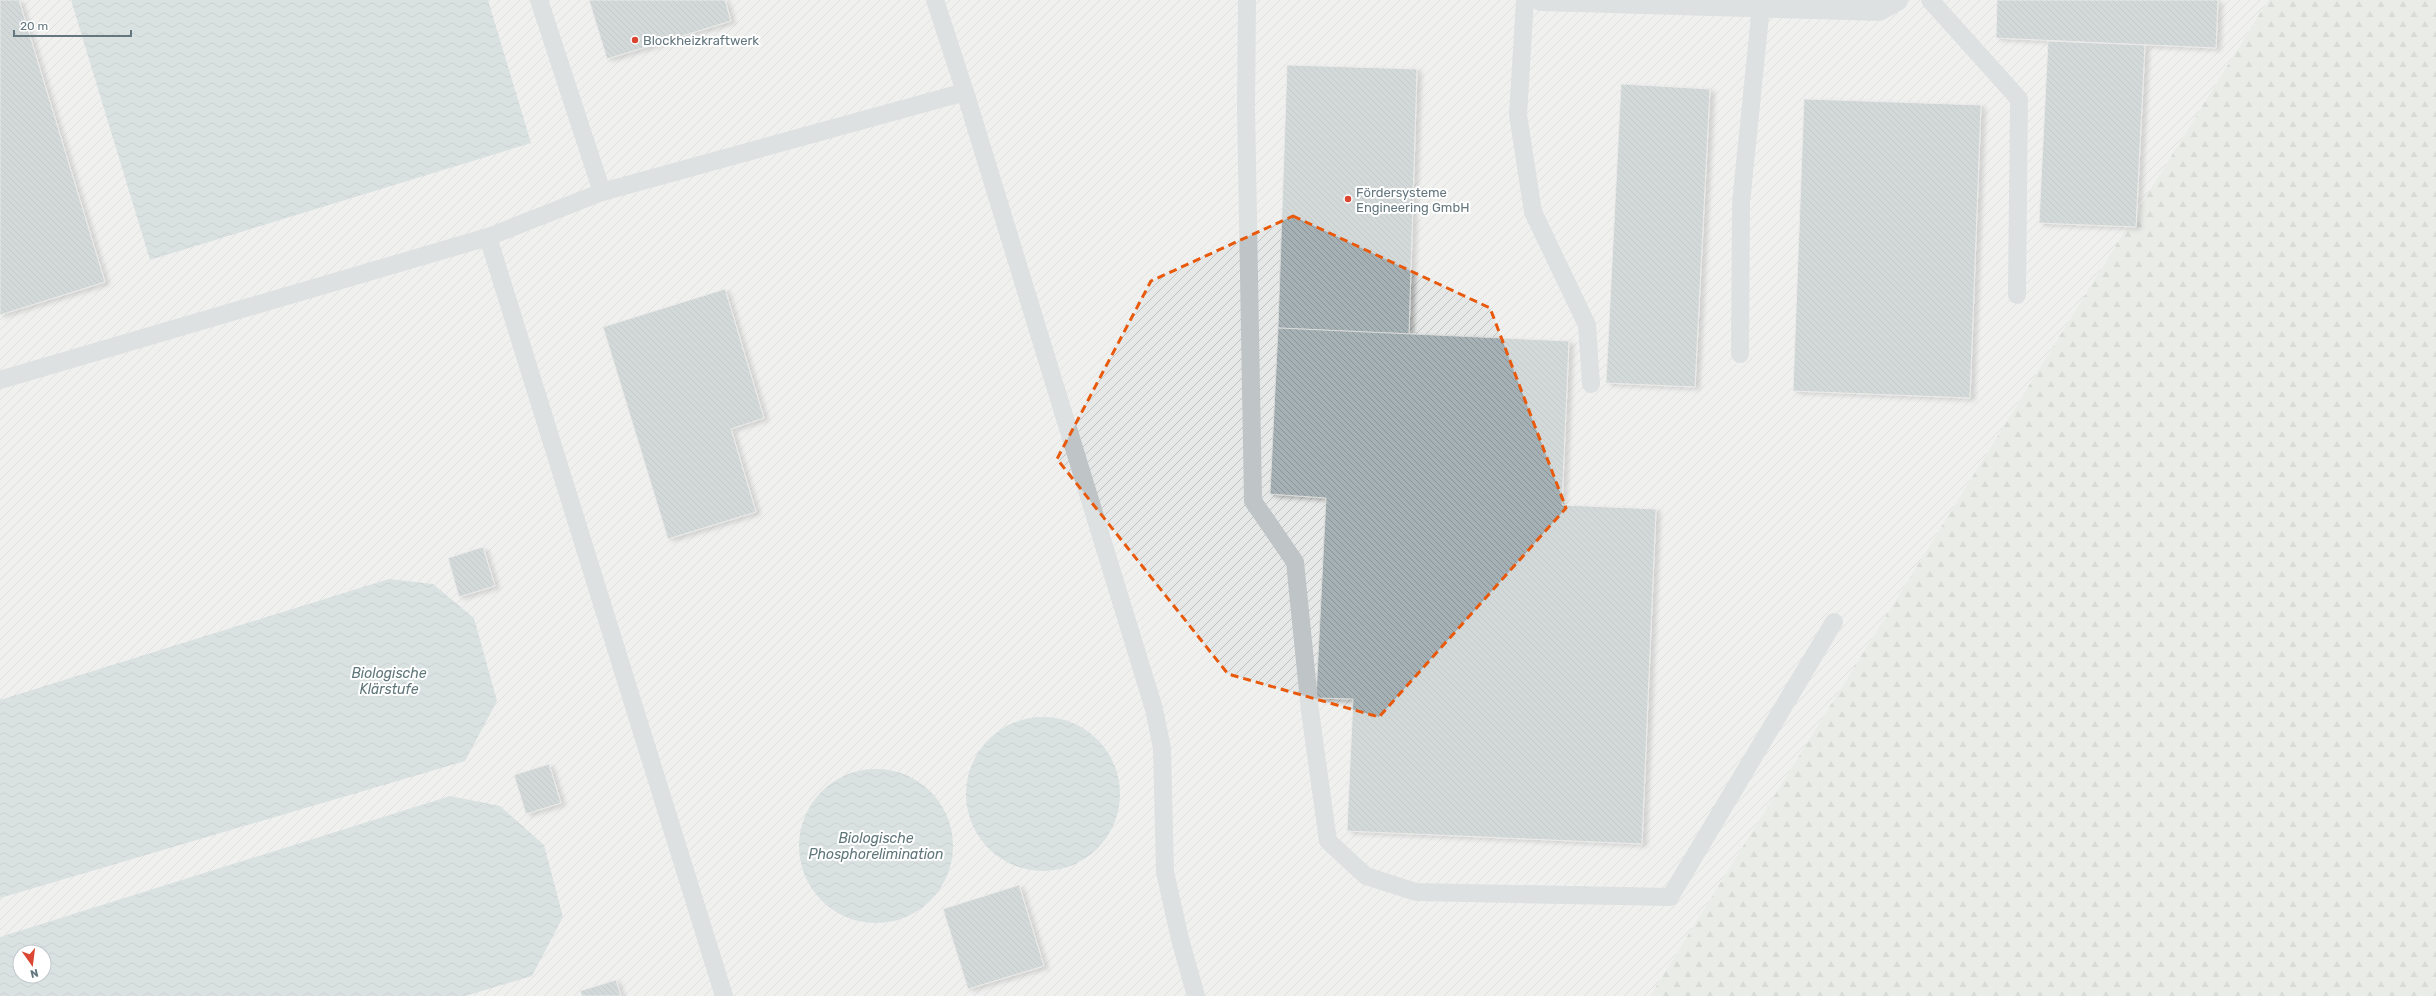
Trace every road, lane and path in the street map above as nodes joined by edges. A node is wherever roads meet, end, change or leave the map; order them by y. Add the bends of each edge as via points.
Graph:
1 (539, 0) edge
2 (935, 0) edge
3 (1247, 0) edge
4 (1525, 0) edge
5 (1541, 0) edge
6 (1897, 0) edge
7 (1930, 0) edge
8 (1761, 6) junction
9 (965, 92) junction
10 (602, 192) junction
11 (488, 237) junction
12 (2017, 295) dead end
13 (1740, 354) dead end
14 (0, 380) edge
15 (1591, 384) dead end
16 (1834, 622) dead end
17 (724, 996) edge
18 (1196, 996) edge

1 - 10 lane
2 - 9 lane
3 - 16 lane via 1246,108 1253,501 1295,562 1310,711 1328,841 1366,876 1416,892 1670,898
4 - 15 lane via 1518,115 1533,212 1587,325
5 - 8 street
6 - 8 street via 1880,10
7 - 12 lane via 2019,99
8 - 13 lane via 1741,203
9 - 10 lane
9 - 18 lane via 1154,709 1162,748 1165,872
10 - 11 lane
11 - 14 lane
11 - 17 lane

